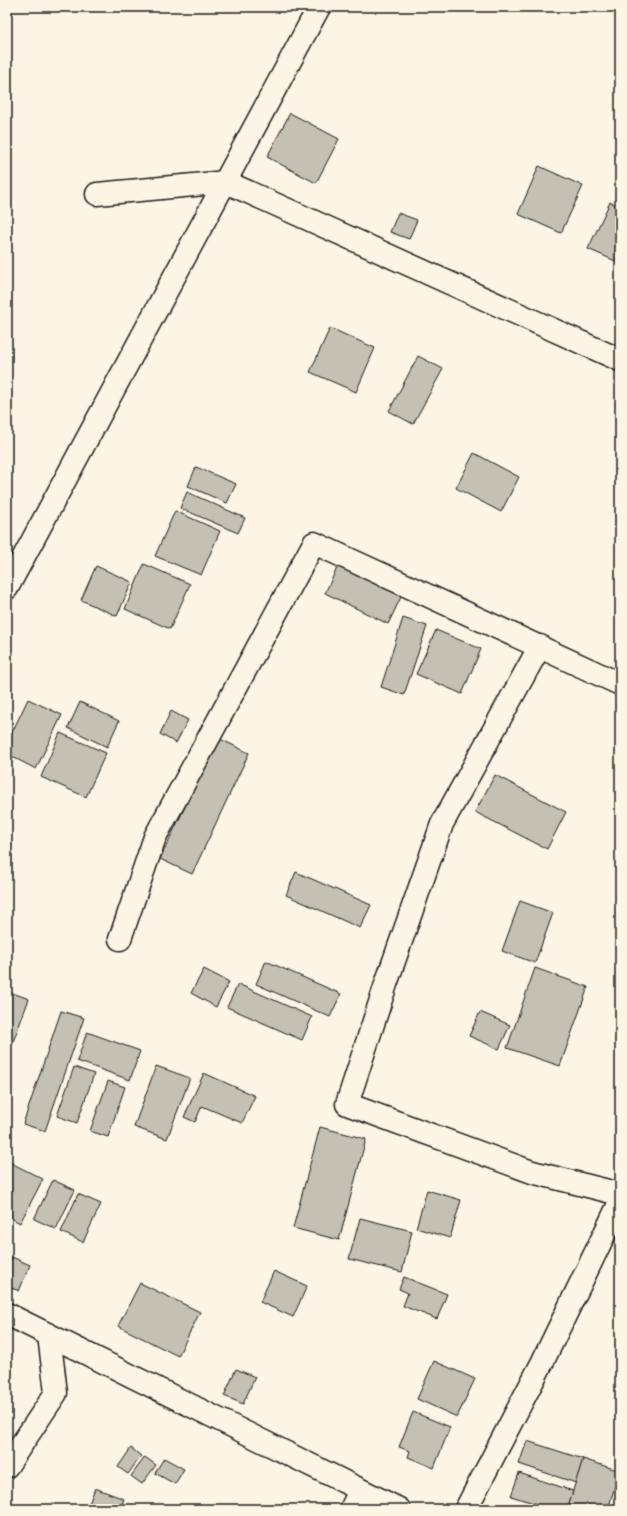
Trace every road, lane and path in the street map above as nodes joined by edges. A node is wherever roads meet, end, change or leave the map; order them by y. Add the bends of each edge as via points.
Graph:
1 (319, 7) edge
2 (226, 182) junction
3 (97, 194) dead end
4 (620, 360) edge
5 (7, 588) edge
6 (540, 646) junction
7 (620, 684) edge
8 (120, 939) dead end
9 (620, 1194) edge
10 (620, 1202) edge
11 (7, 1314) edge
12 (48, 1335) junction
13 (7, 1466) edge
14 (356, 1500) edge
15 (399, 1509) edge
16 (466, 1509) edge

1 - 2 street
2 - 3 street
2 - 4 street
2 - 5 street
6 - 7 street
6 - 8 street via 314,542 155,837
6 - 9 street via 442,824 347,1104 532,1172
10 - 16 street via 542,1363
11 - 12 street
12 - 13 street via 56,1393
12 - 14 street
14 - 15 street

